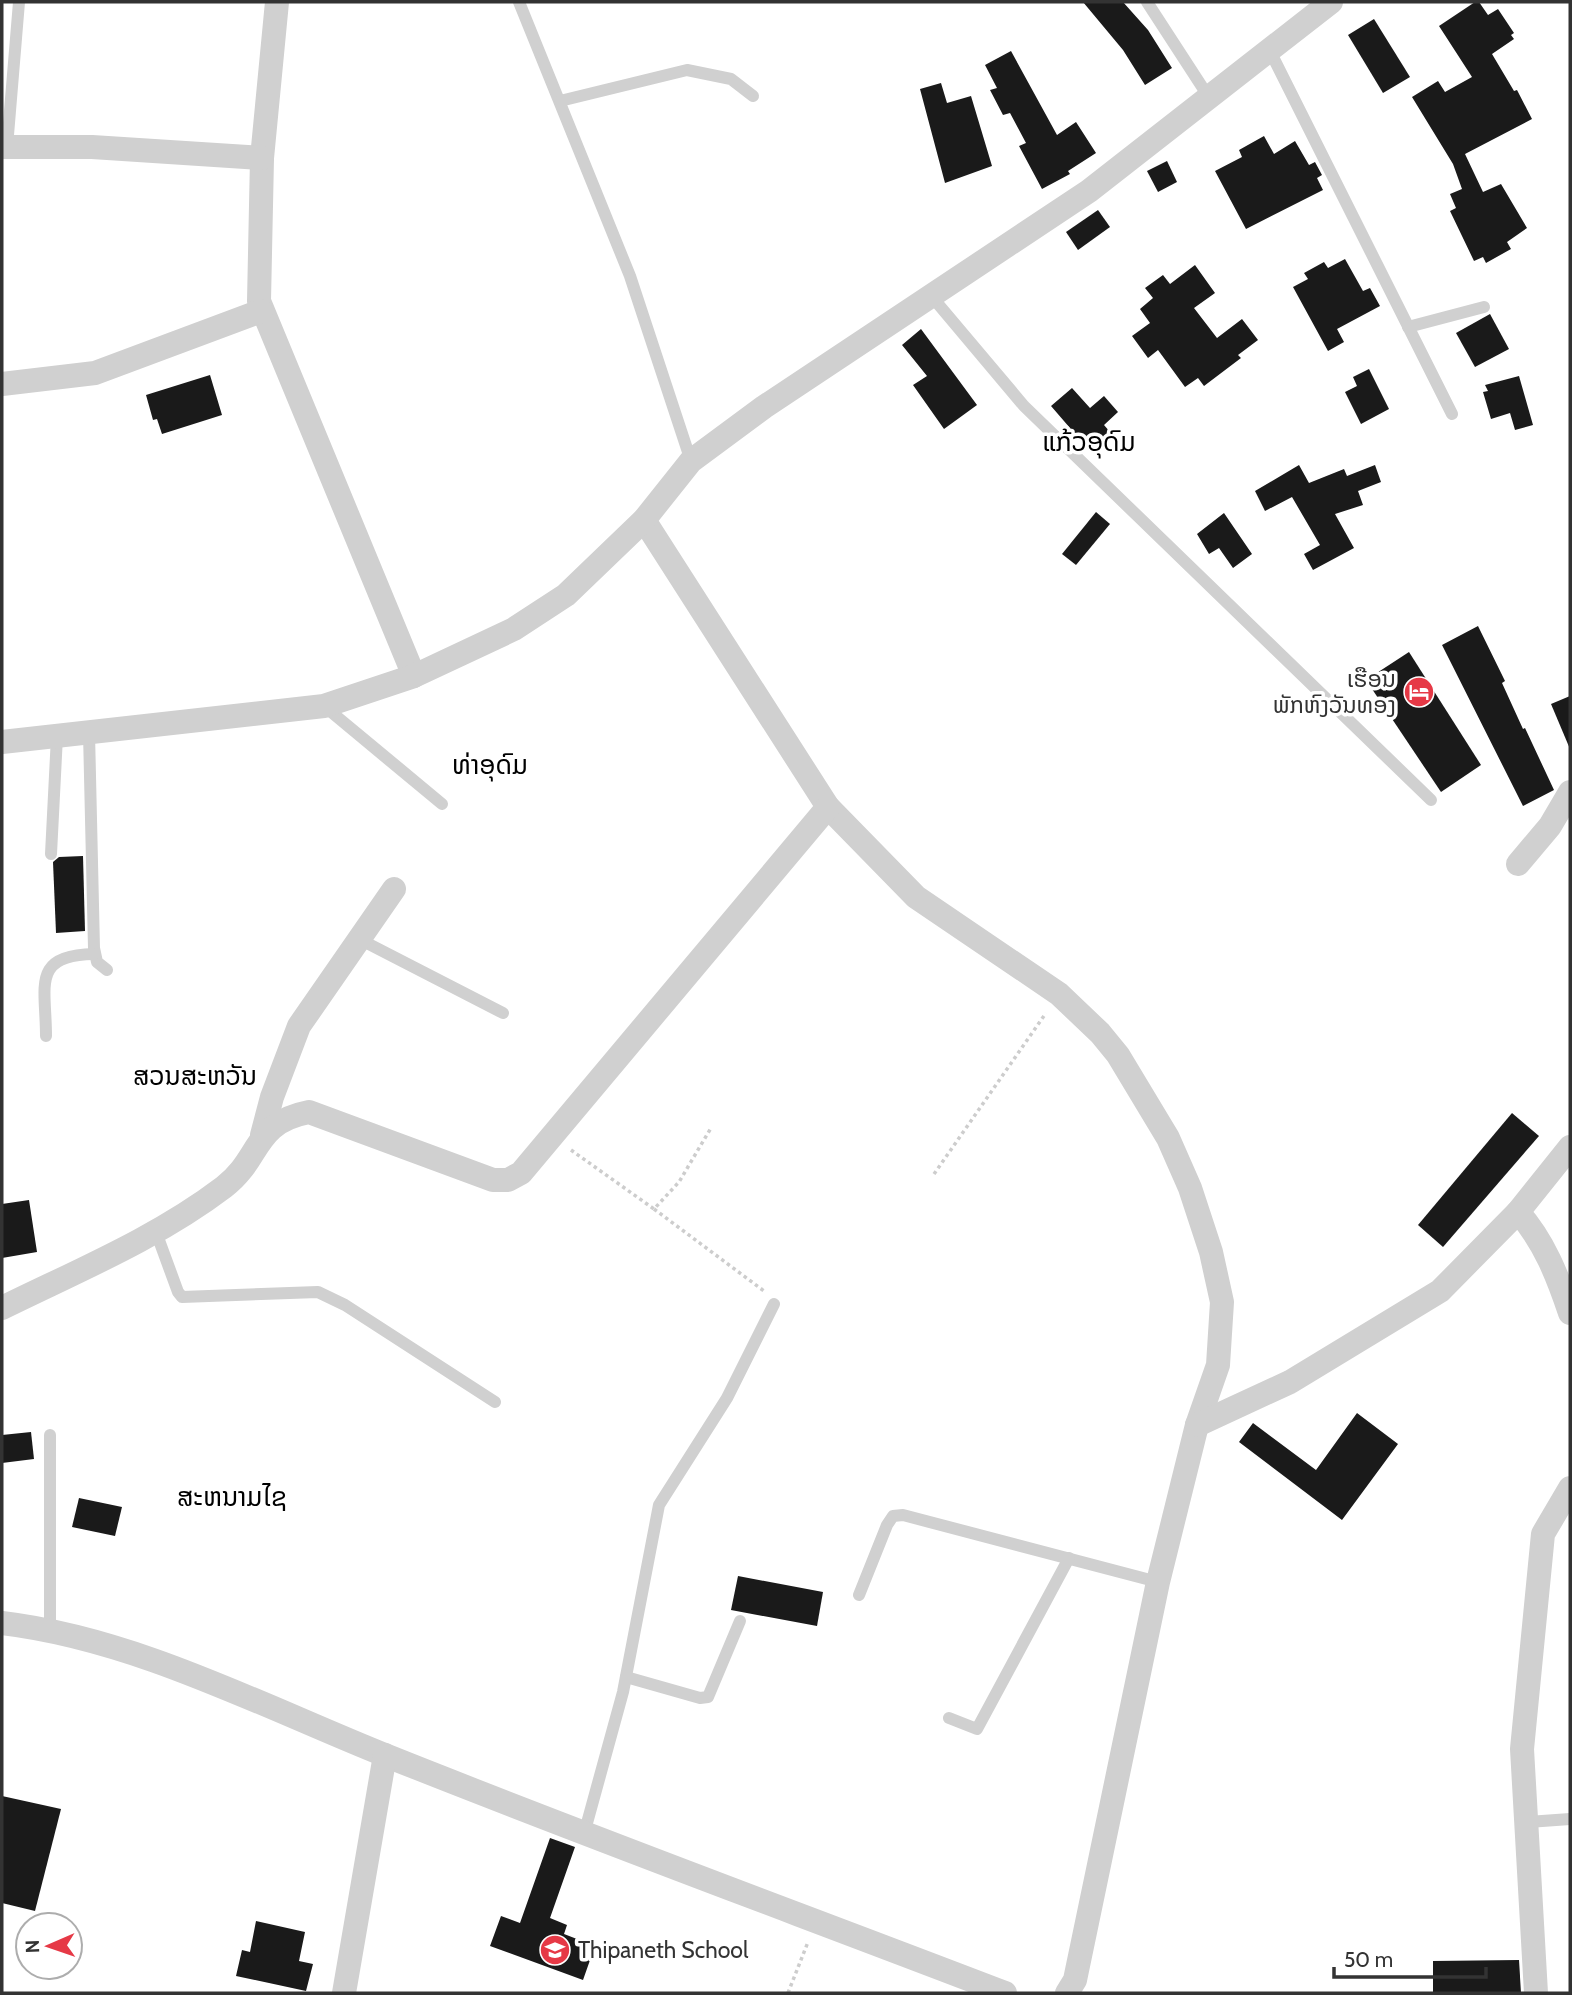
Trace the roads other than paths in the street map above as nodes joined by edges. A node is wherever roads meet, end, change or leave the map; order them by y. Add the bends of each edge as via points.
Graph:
1 (19, 2) edge
2 (277, 2) edge
3 (519, 2) edge
4 (1147, 2) edge
5 (1325, 4) edge
6 (1270, 51) junction
7 (753, 96) dead end
8 (1210, 99) junction
9 (560, 101) junction
10 (4, 147) edge
11 (262, 159) junction
12 (933, 298) junction
13 (1484, 307) dead end
14 (261, 311) junction
15 (1408, 327) junction
16 (2, 384) edge
17 (1452, 414) dead end
18 (691, 461) junction
19 (644, 520) junction
20 (414, 676) junction
21 (324, 706) junction
22 (89, 733) junction
23 (57, 736) junction
24 (2, 742) edge
25 (1570, 792) edge
26 (1432, 800) dead end
27 (442, 804) dead end
28 (828, 807) junction
29 (51, 854) dead end
30 (1518, 864) dead end
31 (394, 889) dead end
32 (359, 939) junction
33 (94, 954) junction
34 (107, 970) dead end
35 (503, 1013) dead end
36 (46, 1036) dead end
37 (262, 1136) junction
38 (1570, 1147) edge
39 (1518, 1212) junction
40 (156, 1232) junction
41 (774, 1304) road end
42 (2, 1308) edge
43 (1570, 1314) edge
44 (495, 1402) dead end
45 (1197, 1424) junction
46 (50, 1435) dead end
47 (1570, 1488) edge
48 (1069, 1558) junction
49 (1158, 1582) junction
50 (859, 1595) dead end
51 (740, 1621) dead end
52 (2, 1623) edge
53 (50, 1628) junction
54 (626, 1678) junction
55 (948, 1718) dead end
56 (385, 1755) junction
57 (1570, 1819) edge
58 (1528, 1822) junction
59 (584, 1833) junction
60 (344, 1993) edge
61 (1006, 1993) edge
62 (1068, 1993) edge
63 (1536, 1993) edge

1 - 10 lane
2 - 11 street
3 - 9 lane
4 - 8 lane
5 - 6 street
6 - 8 street
6 - 15 lane
7 - 9 lane via 731,79 687,70
8 - 12 street via 1089,191
9 - 18 lane via 630,276
10 - 11 street via 92,147
11 - 14 street
12 - 18 street via 764,407
12 - 26 lane via 1024,406
13 - 15 lane
14 - 16 street via 95,373
14 - 20 street
15 - 17 lane
18 - 19 street
19 - 20 street via 566,595 514,629
19 - 28 street
20 - 21 street
21 - 22 street
21 - 27 lane
22 - 23 street
22 - 33 lane
23 - 24 street
23 - 29 lane
25 - 30 street via 1550,826
28 - 37 street via 521,1173 509,1180 493,1180 310,1112 288,1116
28 - 45 street via 916,897 1059,994 1100,1033 1135,1080 1174,1150 1212,1252 1222,1302 1219,1365
31 - 32 street
32 - 35 lane
32 - 37 street via 299,1026
33 - 34 lane
33 - 36 lane via 68,954 49,970
37 - 40 street via 232,1180
38 - 39 street
39 - 43 street via 1555,1270
39 - 45 street via 1440,1291 1290,1382
40 - 42 street
40 - 44 lane via 182,1297 318,1292
41 - 54 lane via 727,1398 659,1505
45 - 49 street
46 - 53 lane
47 - 58 street via 1550,1520 1541,1548 1522,1749
48 - 49 lane
48 - 50 lane via 893,1516
48 - 55 lane via 977,1729
49 - 62 street via 1075,1980
51 - 54 lane via 708,1697
52 - 53 street
53 - 56 street via 130,1653
54 - 59 lane
56 - 59 street
56 - 60 street
57 - 58 lane
58 - 63 street
59 - 61 street

